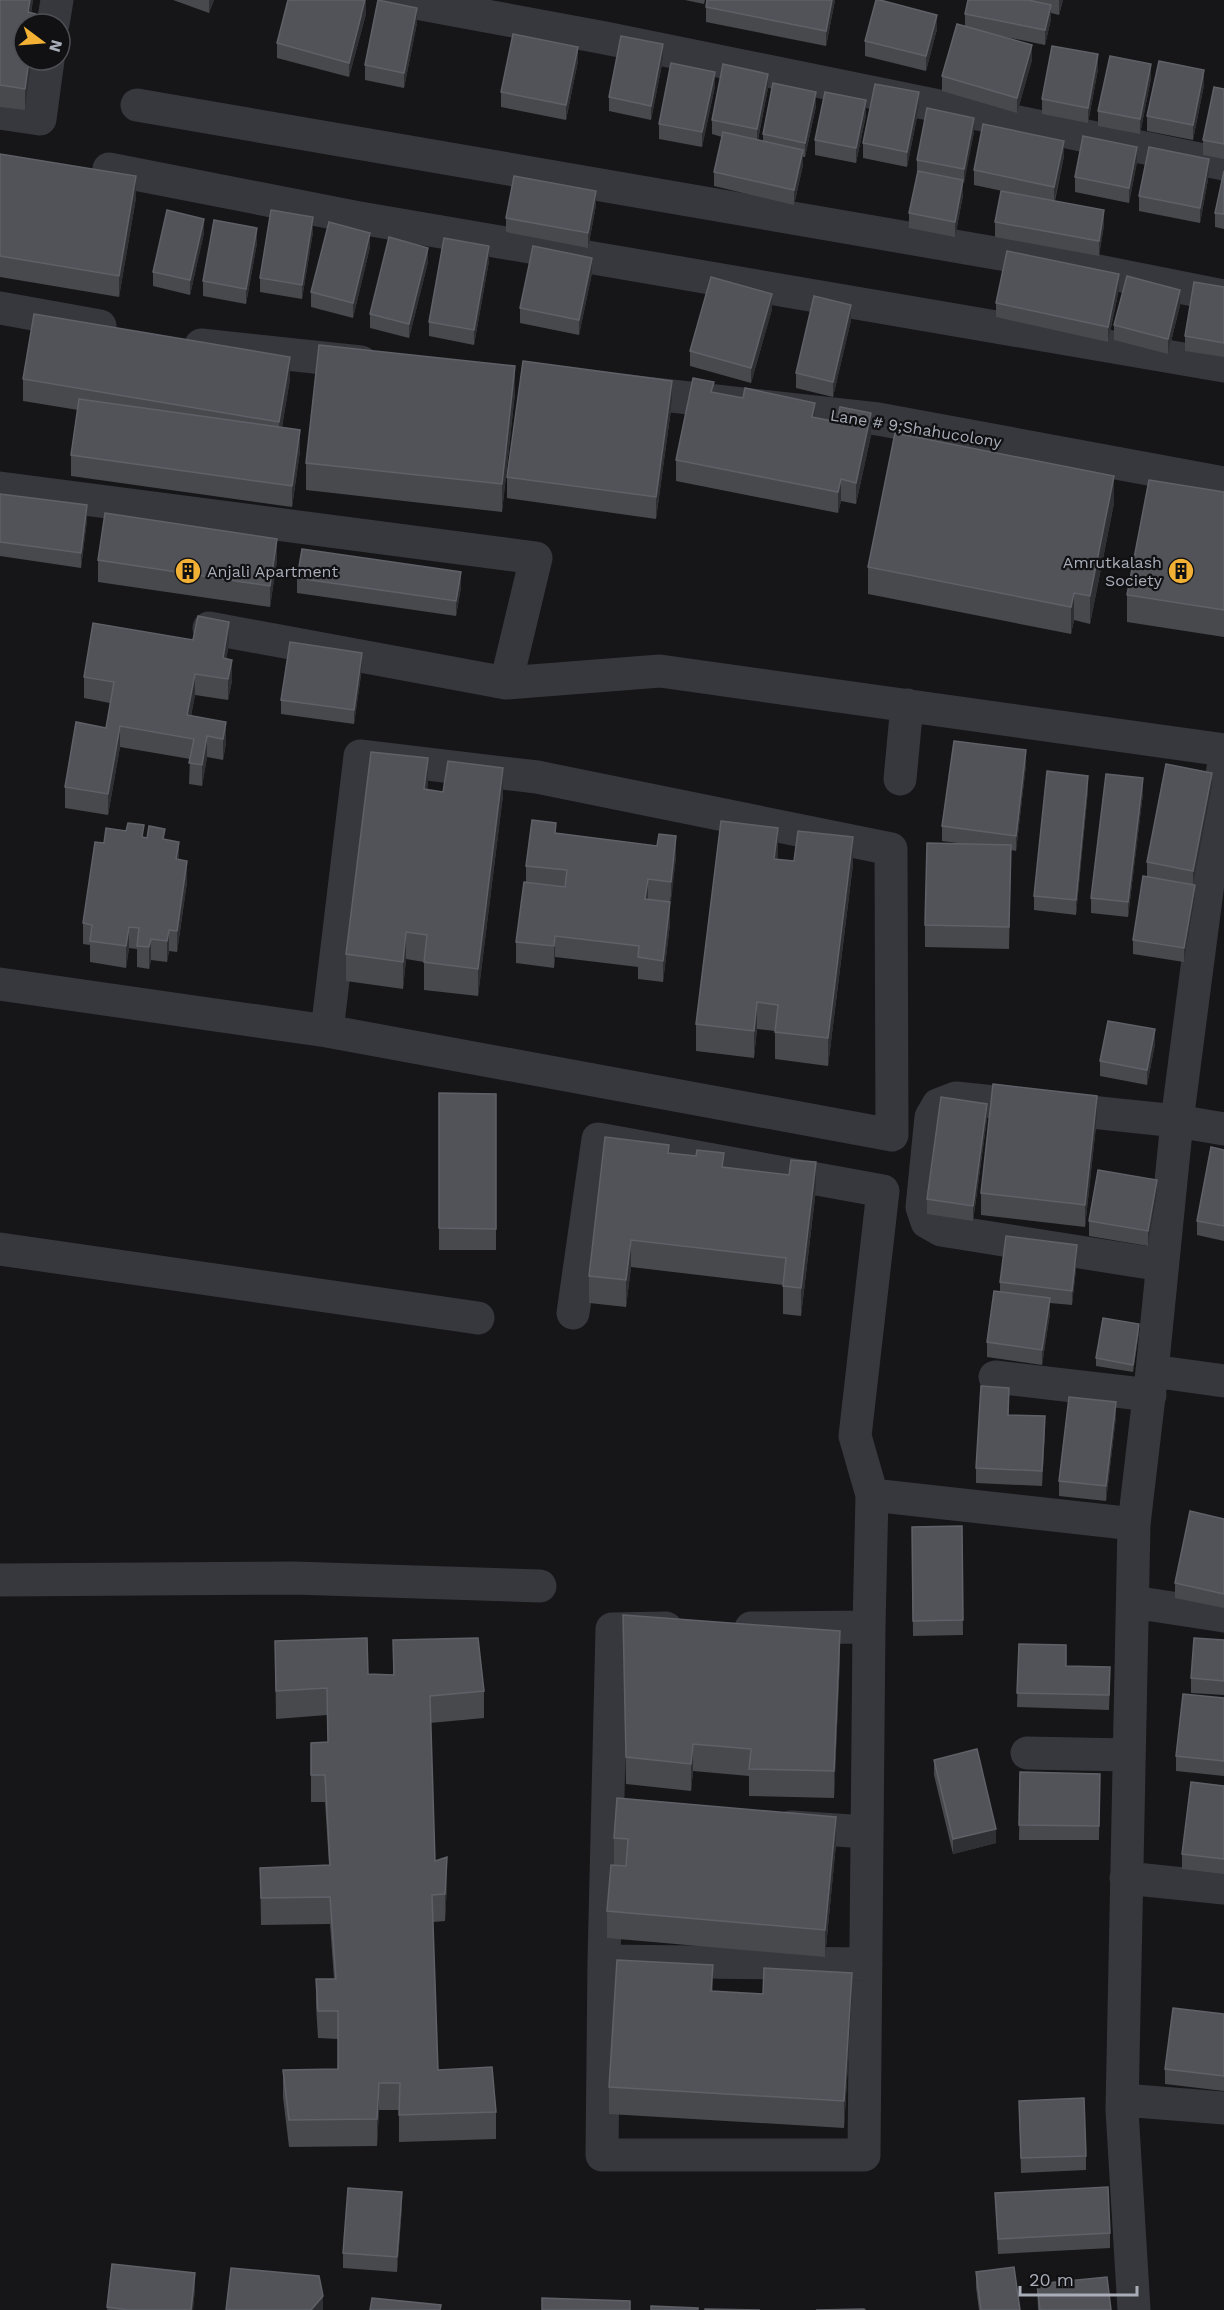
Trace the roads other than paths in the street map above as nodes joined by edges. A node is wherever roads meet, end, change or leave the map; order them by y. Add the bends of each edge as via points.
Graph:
1 (400, 0) edge
2 (46, 72) edge
3 (136, 105) dead end
4 (0, 113) edge
5 (1224, 164) edge
6 (109, 169) edge
7 (1224, 296) edge
8 (0, 308) edge
9 (135, 333) edge
10 (168, 339) edge
11 (392, 366) edge
12 (1224, 366) edge
13 (593, 388) edge
14 (1224, 483) edge
15 (0, 488) edge
16 (209, 628) edge
17 (506, 682) junction
18 (907, 705) junction
19 (1224, 750) edge
20 (1224, 760) edge
21 (900, 779) dead end
22 (0, 984) edge
23 (327, 1031) junction
24 (1178, 1121) junction
25 (1224, 1129) edge
26 (0, 1249) edge
27 (1162, 1265) junction
28 (573, 1313) dead end
29 (478, 1318) dead end
30 (995, 1377) dead end
31 (1224, 1380) edge
32 (1151, 1383) junction
33 (872, 1495) junction
34 (1134, 1524) junction
35 (0, 1580) edge
36 (540, 1586) dead end
37 (1133, 1602) junction
38 (1224, 1616) edge
39 (869, 1627) junction
40 (1027, 1753) dead end
41 (1129, 1755) junction
42 (761, 1825) edge
43 (867, 1832) junction
44 (1126, 1878) junction
45 (1224, 1888) edge
46 (604, 1961) junction
47 (866, 1964) junction
48 (1123, 2100) junction
49 (1224, 2108) edge
50 (1134, 2310) edge

1 - 5 street
2 - 4 street via 40,119
3 - 7 street via 1088,269
6 - 12 street via 354,217
8 - 9 street
10 - 11 street
13 - 14 street, Lane # 9;Shahucolony via 878,419
15 - 17 street via 536,558
16 - 17 street
17 - 18 street via 660,671
18 - 19 street
18 - 21 street
20 - 24 street
22 - 23 street
23 - 23 street via 892,1135 891,849 537,777 360,756
24 - 25 street
24 - 27 street
24 - 27 street via 956,1098 938,1105 931,1117 922,1207 927,1222 941,1230
26 - 29 street
27 - 32 street
28 - 33 street via 598,1139 883,1191 855,1436
30 - 32 street
31 - 32 street
32 - 34 street
33 - 34 street
33 - 39 street
34 - 37 street
35 - 36 street via 294,1578
37 - 38 street
37 - 41 street
39 - 43 street
39 - 46 street via 612,1629 620,1816
40 - 41 street
41 - 44 street
42 - 43 street
43 - 47 street
44 - 45 street
44 - 48 street
46 - 47 street
46 - 47 street via 602,2155 864,2155
48 - 49 street
48 - 50 street

